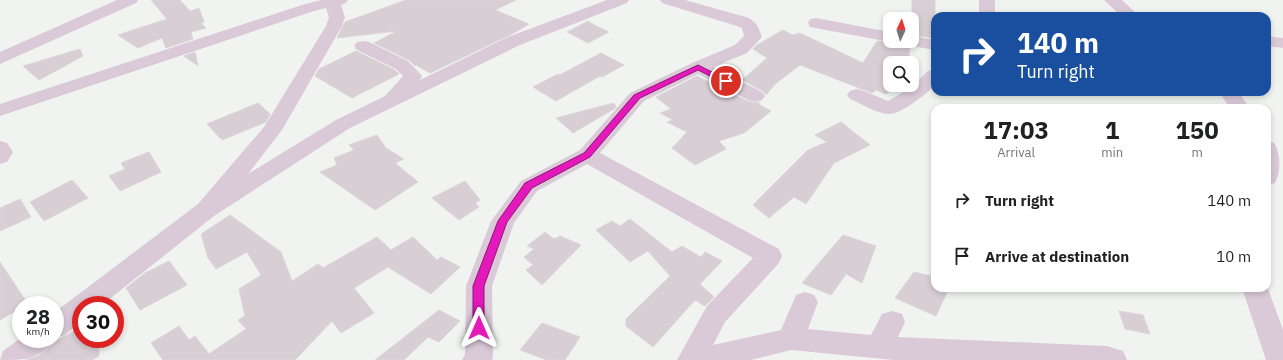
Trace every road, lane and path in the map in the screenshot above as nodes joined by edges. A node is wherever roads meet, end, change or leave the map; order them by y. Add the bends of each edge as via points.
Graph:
1 (130, 0) edge
2 (334, 0) edge
3 (621, 0) edge
4 (668, 0) edge
5 (987, 0) edge
6 (1112, 0) edge
7 (987, 12) edge
8 (1126, 12) edge
9 (816, 23) dead end
10 (883, 36) edge
11 (919, 42) edge
12 (1271, 42) edge
13 (1283, 43) edge
14 (931, 44) edge
15 (363, 46) dead end
16 (0, 59) edge
17 (698, 67) junction
18 (931, 79) edge
19 (755, 96) dead end
20 (857, 96) dead end
21 (386, 104) junction
22 (0, 110) edge
23 (0, 148) edge
24 (1273, 148) edge
25 (587, 155) junction
26 (0, 156) edge
27 (1271, 158) edge
28 (206, 210) junction
29 (1256, 292) edge
30 (95, 296) edge
31 (806, 302) dead end
32 (72, 314) edge
33 (64, 320) edge
34 (892, 322) dead end
35 (791, 339) junction
36 (879, 347) junction
37 (28, 348) edge
38 (13, 360) edge
39 (476, 360) edge
40 (691, 360) edge
41 (700, 360) edge
42 (1113, 360) edge
43 (1280, 360) edge

1 - 16 street
2 - 22 street
2 - 28 street via 337,18 328,37 272,130
3 - 21 street via 514,41
4 - 17 street via 749,25 753,37 741,49
5 - 7 street
6 - 8 street
9 - 10 street
11 - 14 street
12 - 13 street
15 - 21 street via 402,65 412,76
17 - 19 street
17 - 25 street via 637,97
18 - 20 street via 916,92 889,108
21 - 28 street via 343,124
23 - 26 street
24 - 27 street
25 - 39 street via 529,186 502,221 479,286
25 - 40 street via 770,256 716,314
28 - 30 street
29 - 43 street
31 - 35 street
32 - 33 street
34 - 36 street
35 - 36 street
35 - 41 street
36 - 42 street
37 - 38 street

